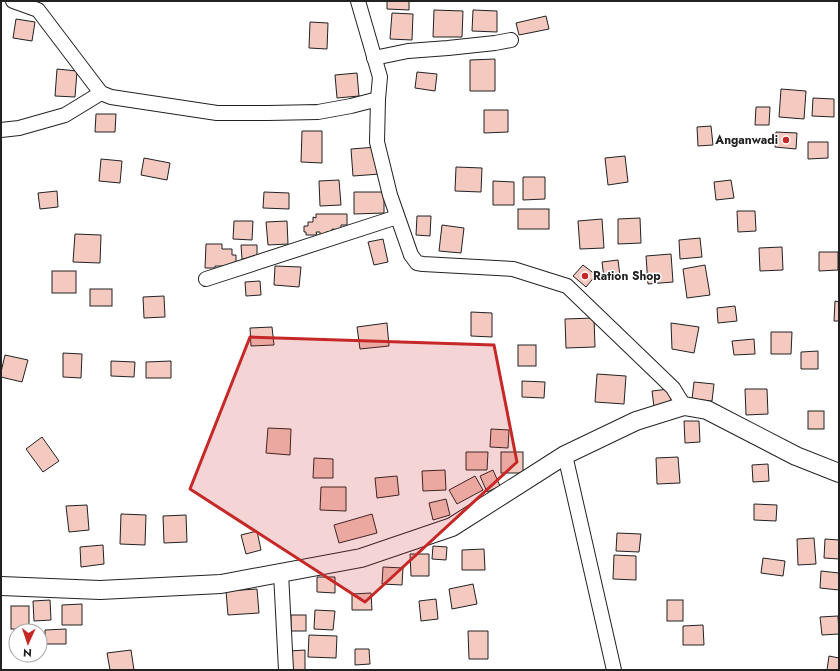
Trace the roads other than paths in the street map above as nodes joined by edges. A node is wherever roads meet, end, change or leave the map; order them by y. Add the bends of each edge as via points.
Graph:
1 (13, 1) edge
2 (358, 1) edge
3 (511, 40) dead end
4 (374, 58) junction
5 (101, 93) junction
6 (378, 99) junction
7 (1, 130) edge
8 (397, 217) junction
9 (206, 279) dead end
10 (684, 406) junction
11 (565, 455) junction
12 (839, 472) edge
13 (281, 573) junction
14 (1, 586) edge
15 (286, 670) edge
16 (614, 670) edge

1 - 5 street via 38,10
2 - 4 street
3 - 4 street via 408,51
4 - 6 street via 380,77
5 - 6 street via 111,97 203,111 268,114 318,112
5 - 7 street via 65,115 19,128
6 - 8 street via 377,142
8 - 9 street
8 - 10 street via 411,255 417,263 513,269 567,286 673,388
10 - 11 main road via 636,421
10 - 12 main road via 707,410 796,456
11 - 13 main road via 452,527 361,558
11 - 16 street
13 - 14 main road via 221,584 100,590
13 - 15 street

